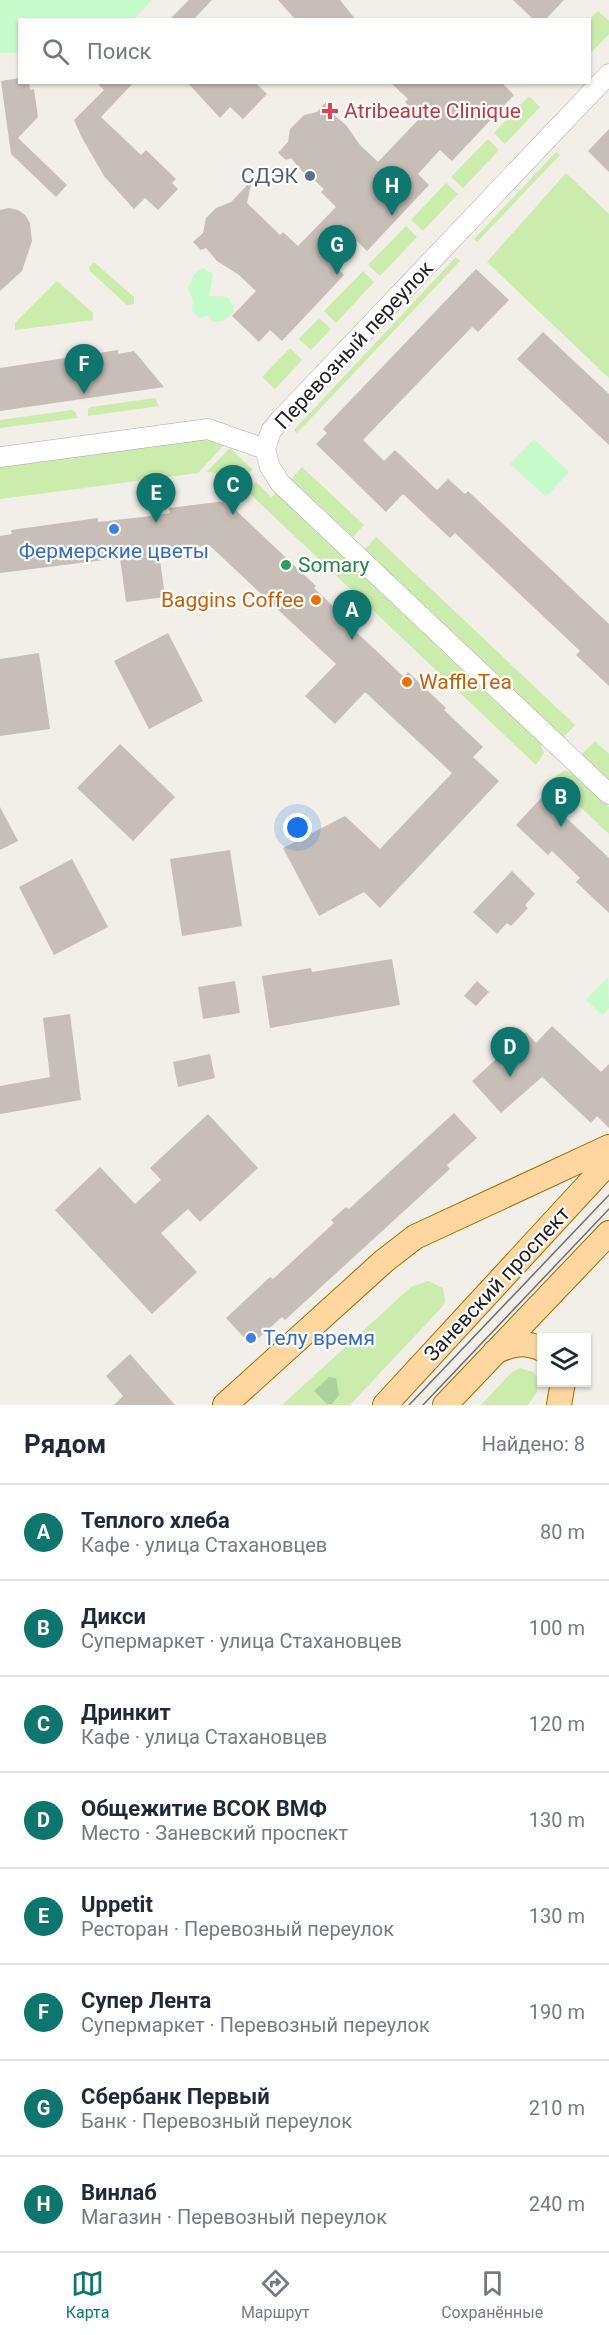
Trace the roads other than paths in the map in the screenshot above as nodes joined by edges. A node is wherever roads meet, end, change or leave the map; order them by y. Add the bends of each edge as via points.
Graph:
1 (609, 74) edge
2 (265, 449) junction
3 (0, 457) edge
4 (609, 794) edge
5 (609, 1147) edge
6 (609, 1162) edge
7 (609, 1233) edge
8 (537, 1347) edge
9 (493, 1353) junction
10 (562, 1387) edge
11 (225, 1405) edge
12 (385, 1405) edge
13 (445, 1405) edge
14 (559, 1405) edge

1 - 2 street, Перевозный переулок via 280,420
2 - 3 street, Перевозный переулок via 208,429
2 - 4 street via 280,483
5 - 11 main road via 416,1237 384,1261
6 - 12 main road, Заневский проспект
7 - 9 main road
8 - 9 main road via 510,1344
9 - 13 main road
10 - 14 main road

